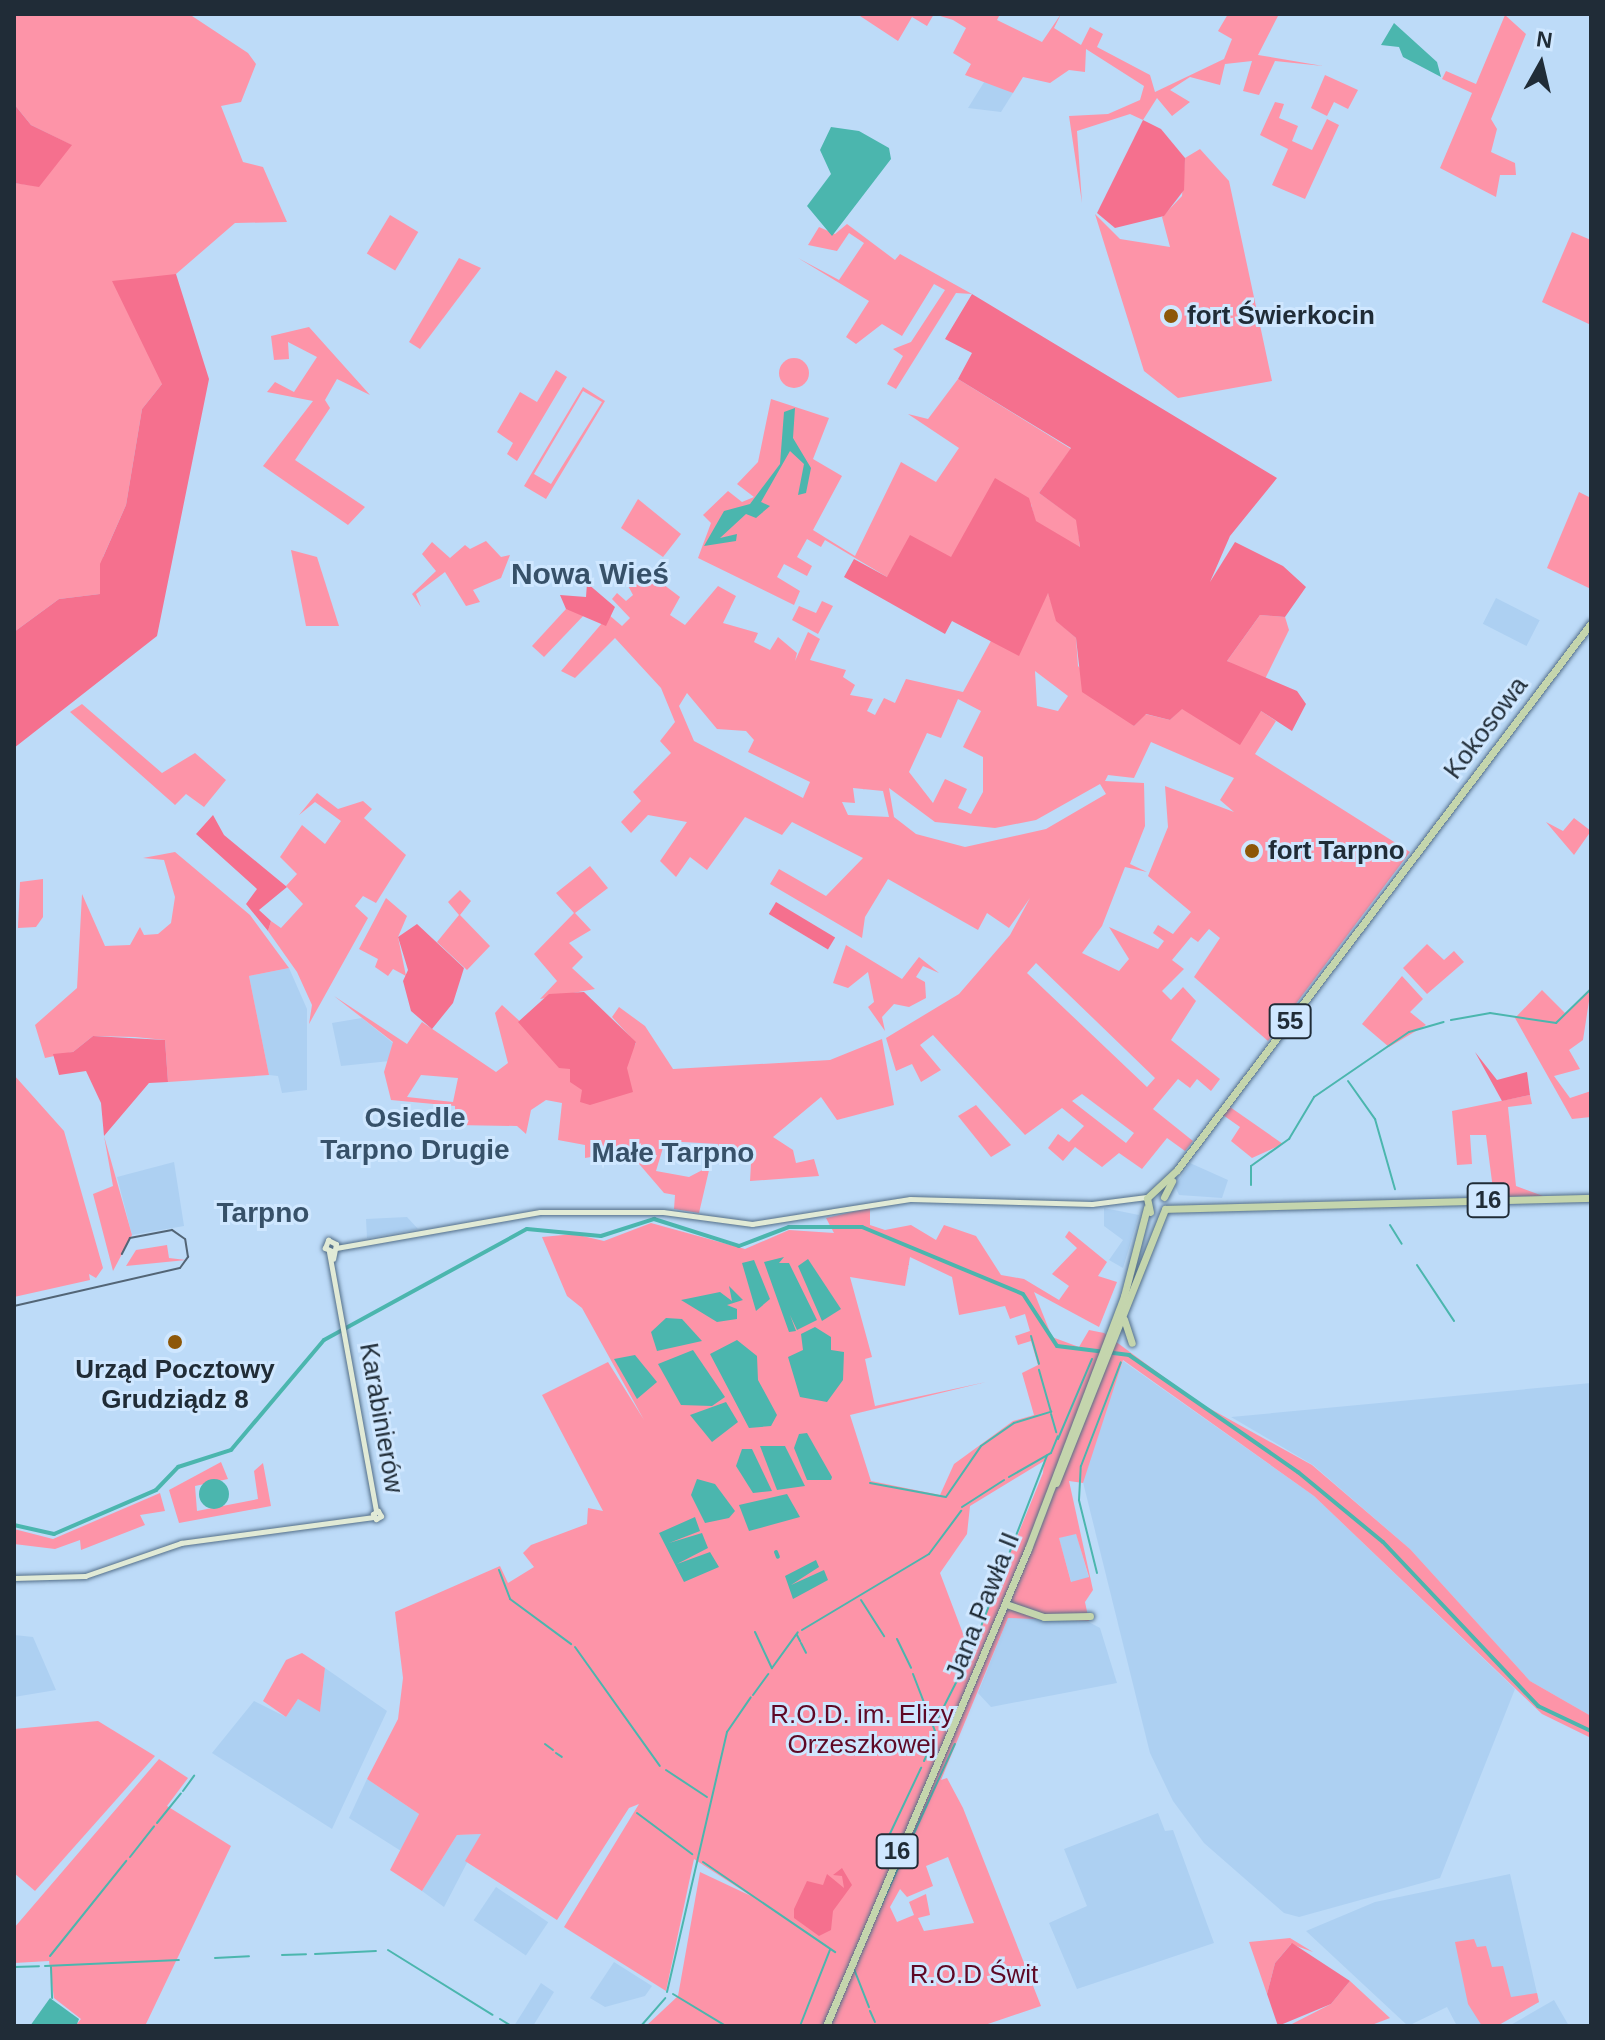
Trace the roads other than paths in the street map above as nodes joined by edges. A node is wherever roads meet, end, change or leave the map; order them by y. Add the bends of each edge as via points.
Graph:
1 (1591, 623) edge
2 (1159, 1196) junction
3 (1591, 1198) edge
4 (1118, 1203) junction
5 (1191, 1203) junction
6 (1146, 1208) junction
7 (1162, 1211) junction
8 (1124, 1316) junction
9 (1132, 1343) dead end
10 (1110, 1344) junction
11 (14, 1578) edge
12 (1011, 1591) junction
13 (1006, 1604) junction
14 (1089, 1612) dead end
15 (1038, 1615) junction
16 (826, 2026) edge

1 - 2 main road, Kokosowa / 55
2 - 4 main road
2 - 5 main road, 16
2 - 6 main road, 16
2 - 7 main road, 16
3 - 5 main road, 16
4 - 6 main road
4 - 11 main road, Karabinierów via 910,1199 752,1224 663,1212 540,1212 334,1249 375,1514 181,1543 85,1576
5 - 7 main road, 16
6 - 7 main road
6 - 10 main road, Jana Pawła II / 16
7 - 8 main road, Jana Pawła II / 16
8 - 9 main road
8 - 10 main road, Jana Pawła II / 16
10 - 12 main road, Jana Pawła II / 16
12 - 13 main road, Jana Pawła II / 16
12 - 15 main road via 1014,1602
13 - 15 main road
13 - 16 main road, Jana Pawła II / 16
14 - 15 main road

